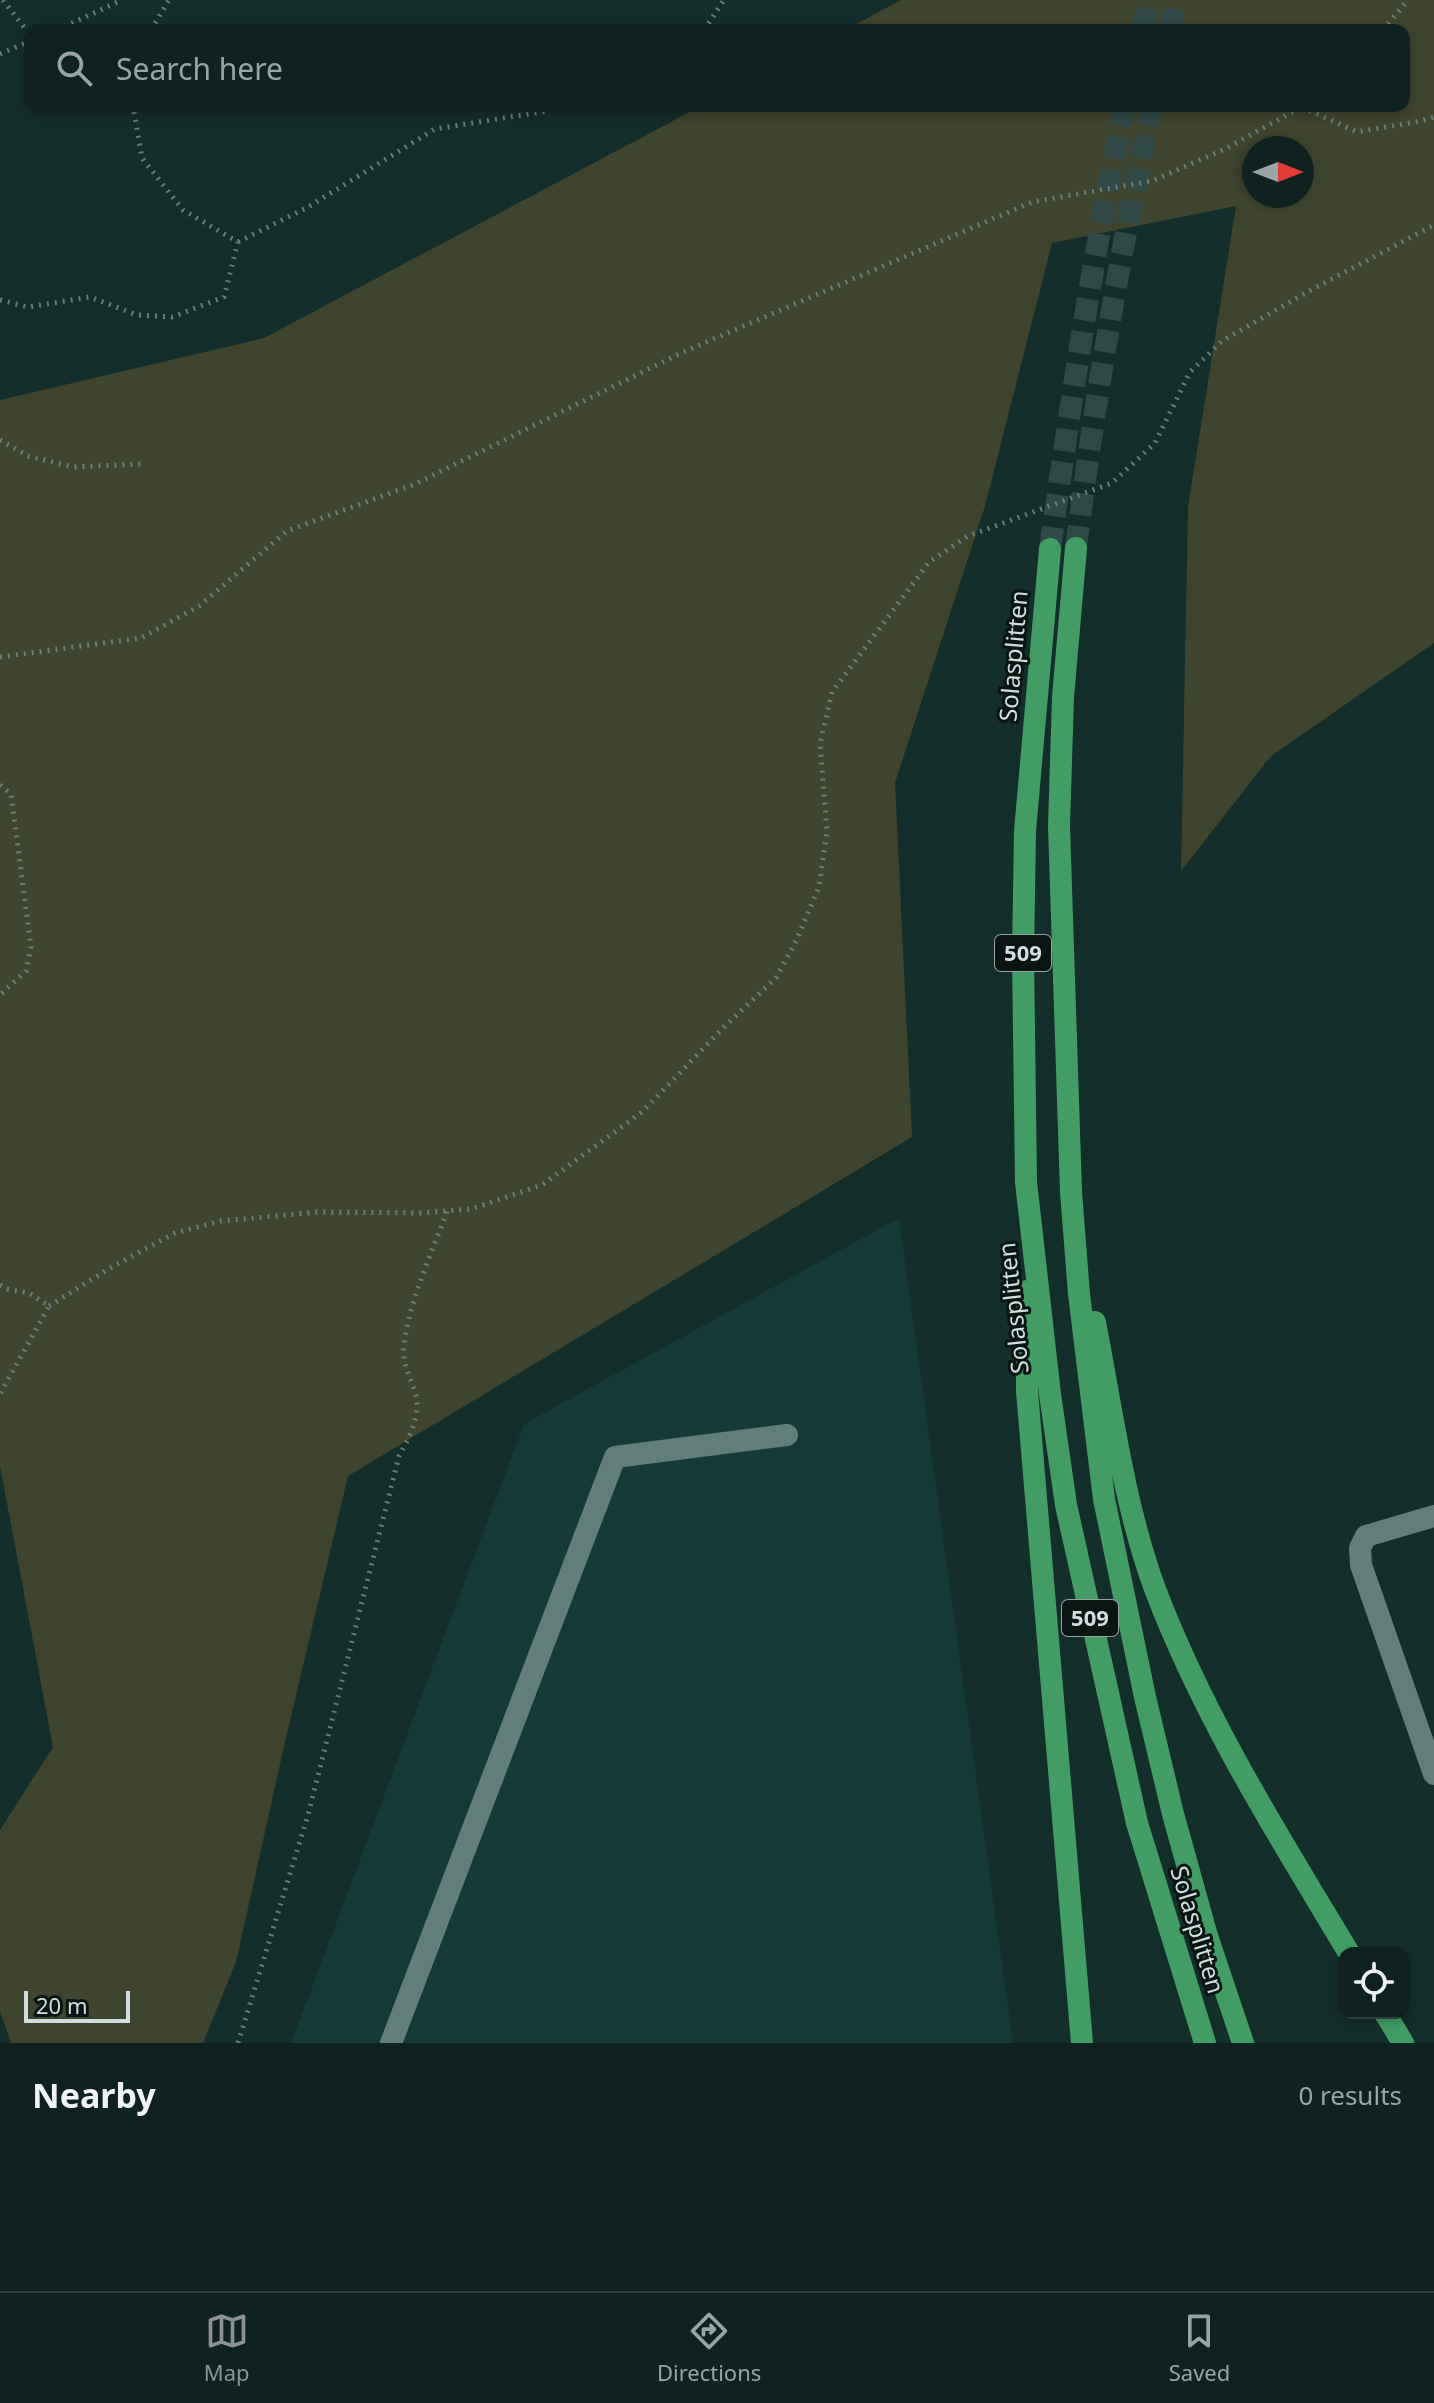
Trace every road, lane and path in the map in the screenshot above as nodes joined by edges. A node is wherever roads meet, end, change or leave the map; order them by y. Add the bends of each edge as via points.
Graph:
1 (3, 0) edge
2 (122, 0) edge
3 (169, 0) edge
4 (724, 0) edge
5 (1408, 0) edge
6 (70, 24) edge
7 (155, 24) edge
8 (708, 24) edge
9 (1388, 24) edge
10 (24, 30) edge
11 (24, 41) edge
12 (0, 54) edge
13 (134, 112) edge
14 (541, 112) edge
15 (1291, 112) edge
16 (1315, 112) edge
17 (1434, 117) edge
18 (1434, 225) edge
19 (238, 242) junction
20 (0, 300) edge
21 (0, 440) edge
22 (142, 464) dead end
23 (1076, 548) tunnel mouth
24 (1050, 549) tunnel mouth
25 (0, 657) edge
26 (0, 785) edge
27 (0, 995) edge
28 (1026, 1182) junction
29 (1071, 1192) junction
30 (447, 1211) junction
31 (0, 1285) edge
32 (49, 1306) junction
33 (0, 1394) edge
34 (787, 1435) dead end
35 (1434, 1516) edge
36 (1434, 1774) edge
37 (1345, 1947) edge
38 (1389, 2019) edge
39 (238, 2043) edge
40 (391, 2043) edge
41 (1082, 2043) edge
42 (1205, 2043) edge
43 (1243, 2043) edge
44 (1403, 2043) edge

1 - 10 path
2 - 6 path
3 - 7 path
4 - 8 path
5 - 9 path
11 - 12 path
13 - 19 path via 142,158 183,210
14 - 19 path via 435,129 308,207
15 - 25 path via 1152,181 1032,202 681,353 415,484 287,531 199,606 141,638
16 - 17 path via 1357,132
18 - 30 path via 1222,341 1190,372 1155,443 1112,483 968,536 929,562 832,692 820,744 827,831 819,887 776,978 642,1112 542,1185 471,1209
19 - 20 path via 224,297 172,317 137,315 90,297 28,307
21 - 22 path via 28,456 73,467
23 - 29 highway, Solasplitten / 509 via 1059,826
24 - 28 highway, Solasplitten / 509 via 1025,831
26 - 27 path via 11,794 31,947 26,971
28 - 41 highway, 509 via 1027,1391
28 - 42 highway, Solasplitten / 509 via 1066,1505 1137,1823
29 - 37 highway, 509 via 1127,1489 1154,1586 1189,1671 1254,1795
29 - 43 highway, Solasplitten / 509 via 1104,1499 1173,1814
30 - 32 path via 318,1212 221,1221 175,1233
30 - 39 path via 409,1316 403,1348 417,1414 399,1456 308,1815
31 - 32 path via 29,1293
32 - 33 path
34 - 40 lane via 615,1457
35 - 36 lane via 1366,1536 1360,1548 1361,1565
38 - 44 highway

